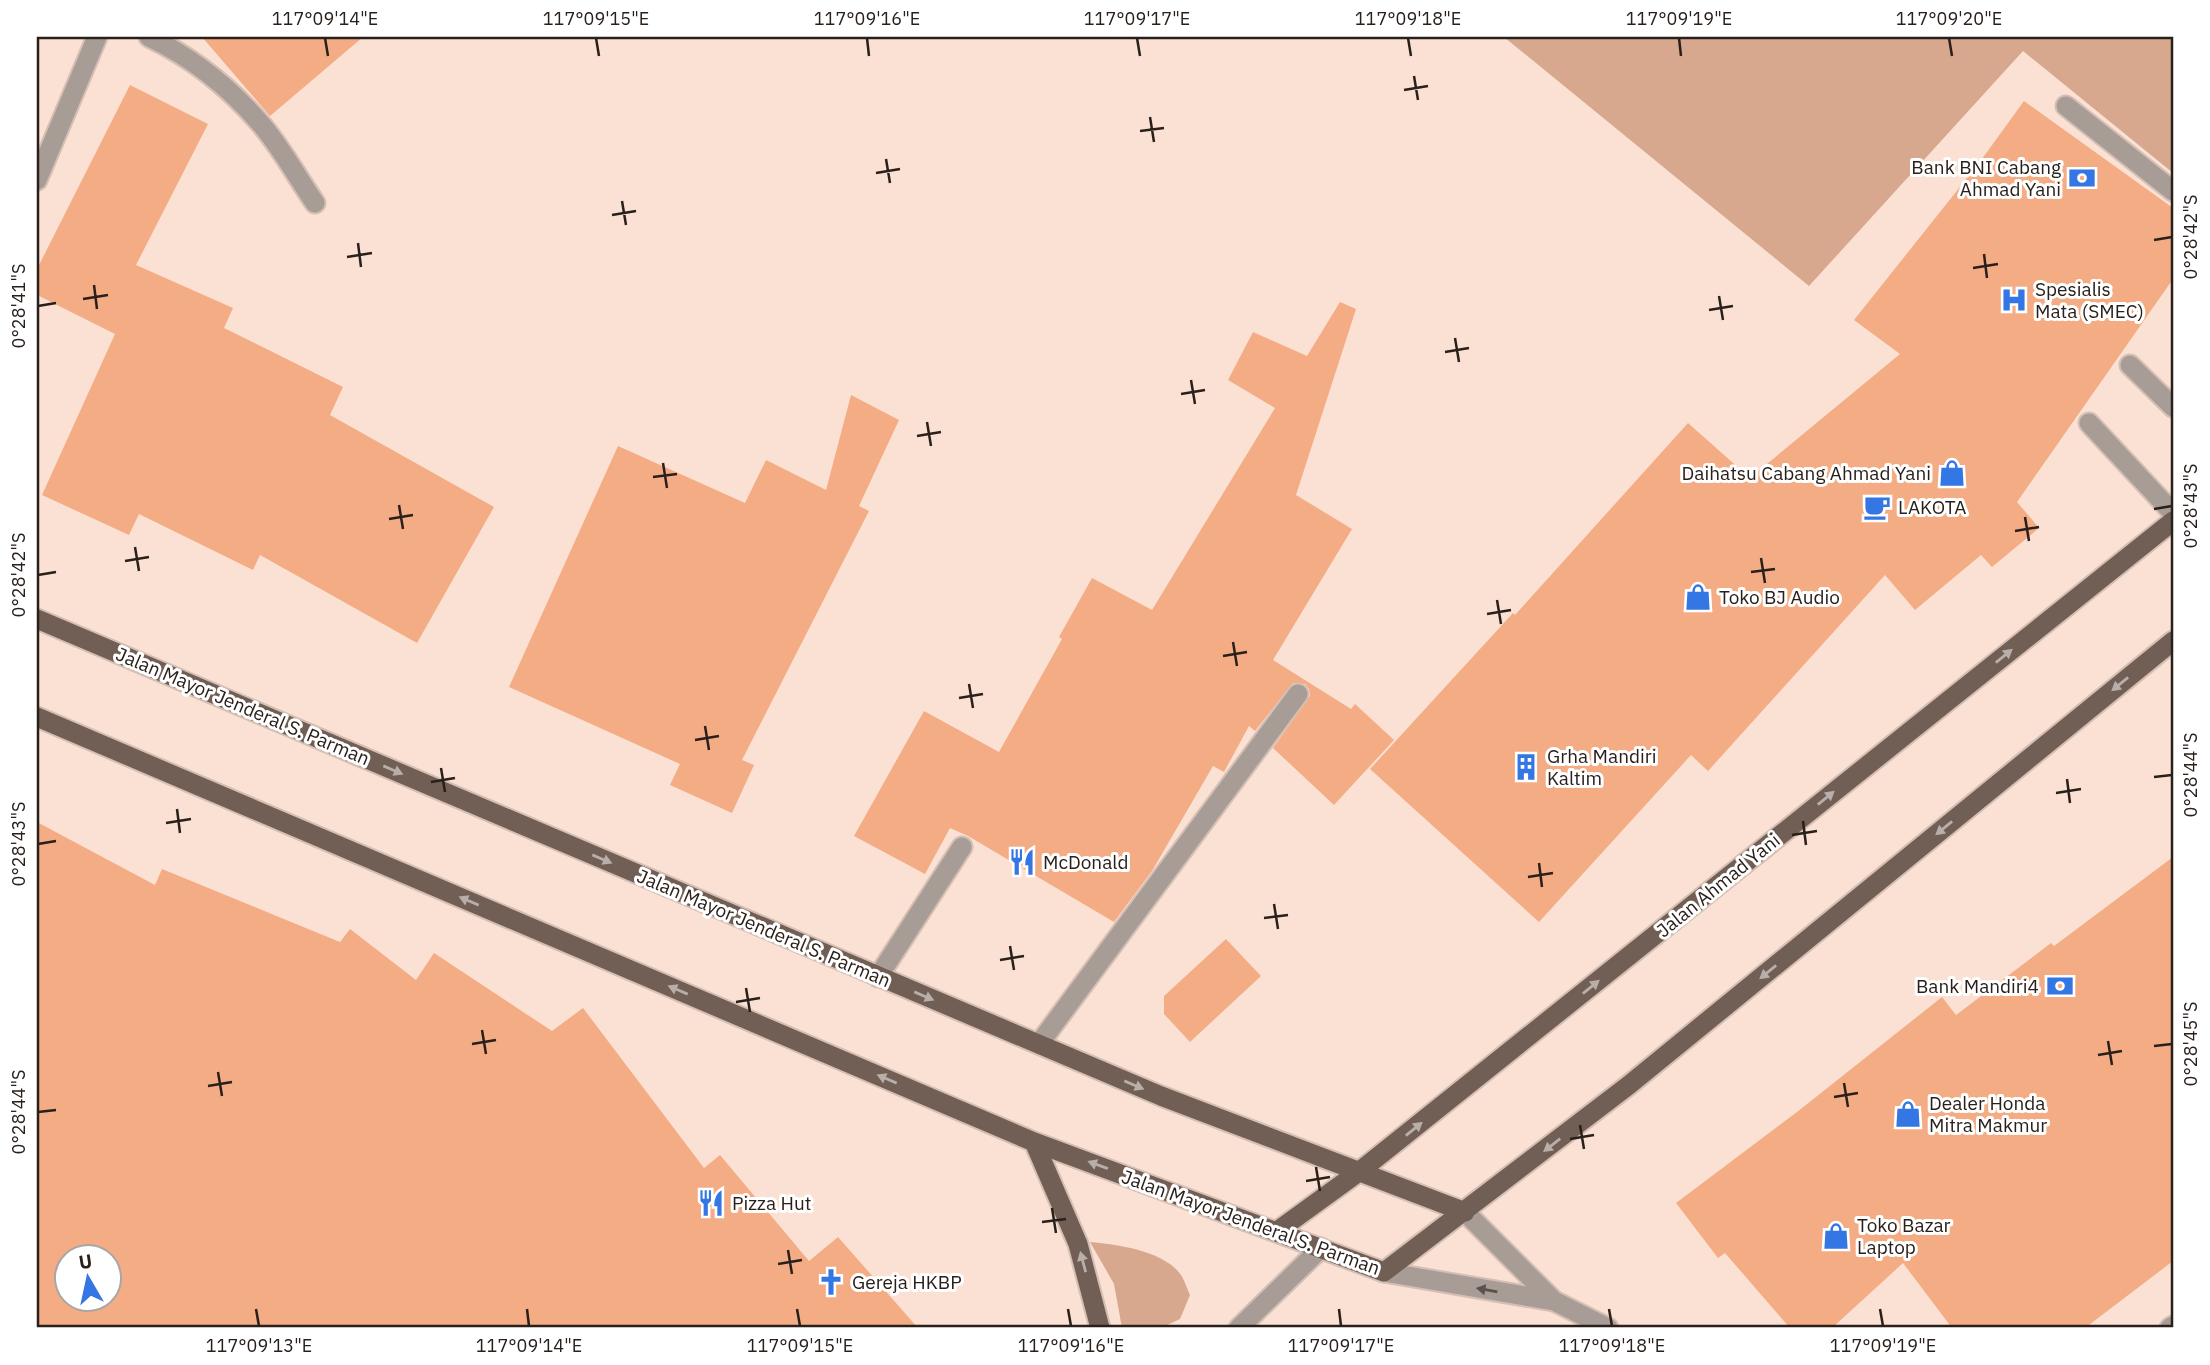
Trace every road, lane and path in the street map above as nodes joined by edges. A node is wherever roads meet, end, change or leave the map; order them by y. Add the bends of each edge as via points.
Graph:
1 (97, 37) edge
2 (149, 37) edge
3 (2066, 106) dead end
4 (37, 180) edge
5 (2173, 191) edge
6 (315, 203) dead end
7 (2130, 365) dead end
8 (2173, 407) edge
9 (2089, 423) dead end
10 (2173, 513) edge
11 (2173, 521) edge
12 (37, 619) edge
13 (2173, 641) edge
14 (1298, 694) dead end
15 (37, 717) edge
16 (962, 847) dead end
17 (878, 977) junction
18 (1039, 1044) junction
19 (1034, 1142) junction
20 (1360, 1171) junction
21 (1465, 1212) junction
22 (1276, 1232) junction
23 (1321, 1248) junction
24 (1384, 1272) junction
25 (1554, 1301) junction
26 (1100, 1328) edge
27 (1240, 1328) edge
28 (1608, 1328) edge

1 - 4 street
2 - 6 street via 178,51 224,86 261,124
3 - 5 street
7 - 8 street
9 - 10 street
20 -> 11 main road, Jalan Ahmad Yani
12 -> 17 main road, Jalan Mayor Jenderal S. Parman
13 -> 21 main road via 1629,1085
14 - 18 street
19 -> 15 main road, Jalan Mayor Jenderal S. Parman
16 - 17 street
17 -> 18 main road, Jalan Mayor Jenderal S. Parman
18 -> 20 main road, Jalan Mayor Jenderal S. Parman
22 -> 19 main road, Jalan Mayor Jenderal S. Parman
26 -> 19 main road via 1078,1244
20 - 21 main road, Jalan Mayor Jenderal S. Parman
20 - 22 main road, Jalan Ahmad Yani
21 - 24 main road
21 - 25 street, Jalan Mayor Jenderal S. Parman
22 - 23 main road, Jalan Mayor Jenderal S. Parman
23 - 24 main road, Jalan Mayor Jenderal S. Parman
23 - 27 street
25 -> 24 street, Jalan Mayor Jenderal S. Parman
25 - 28 street

